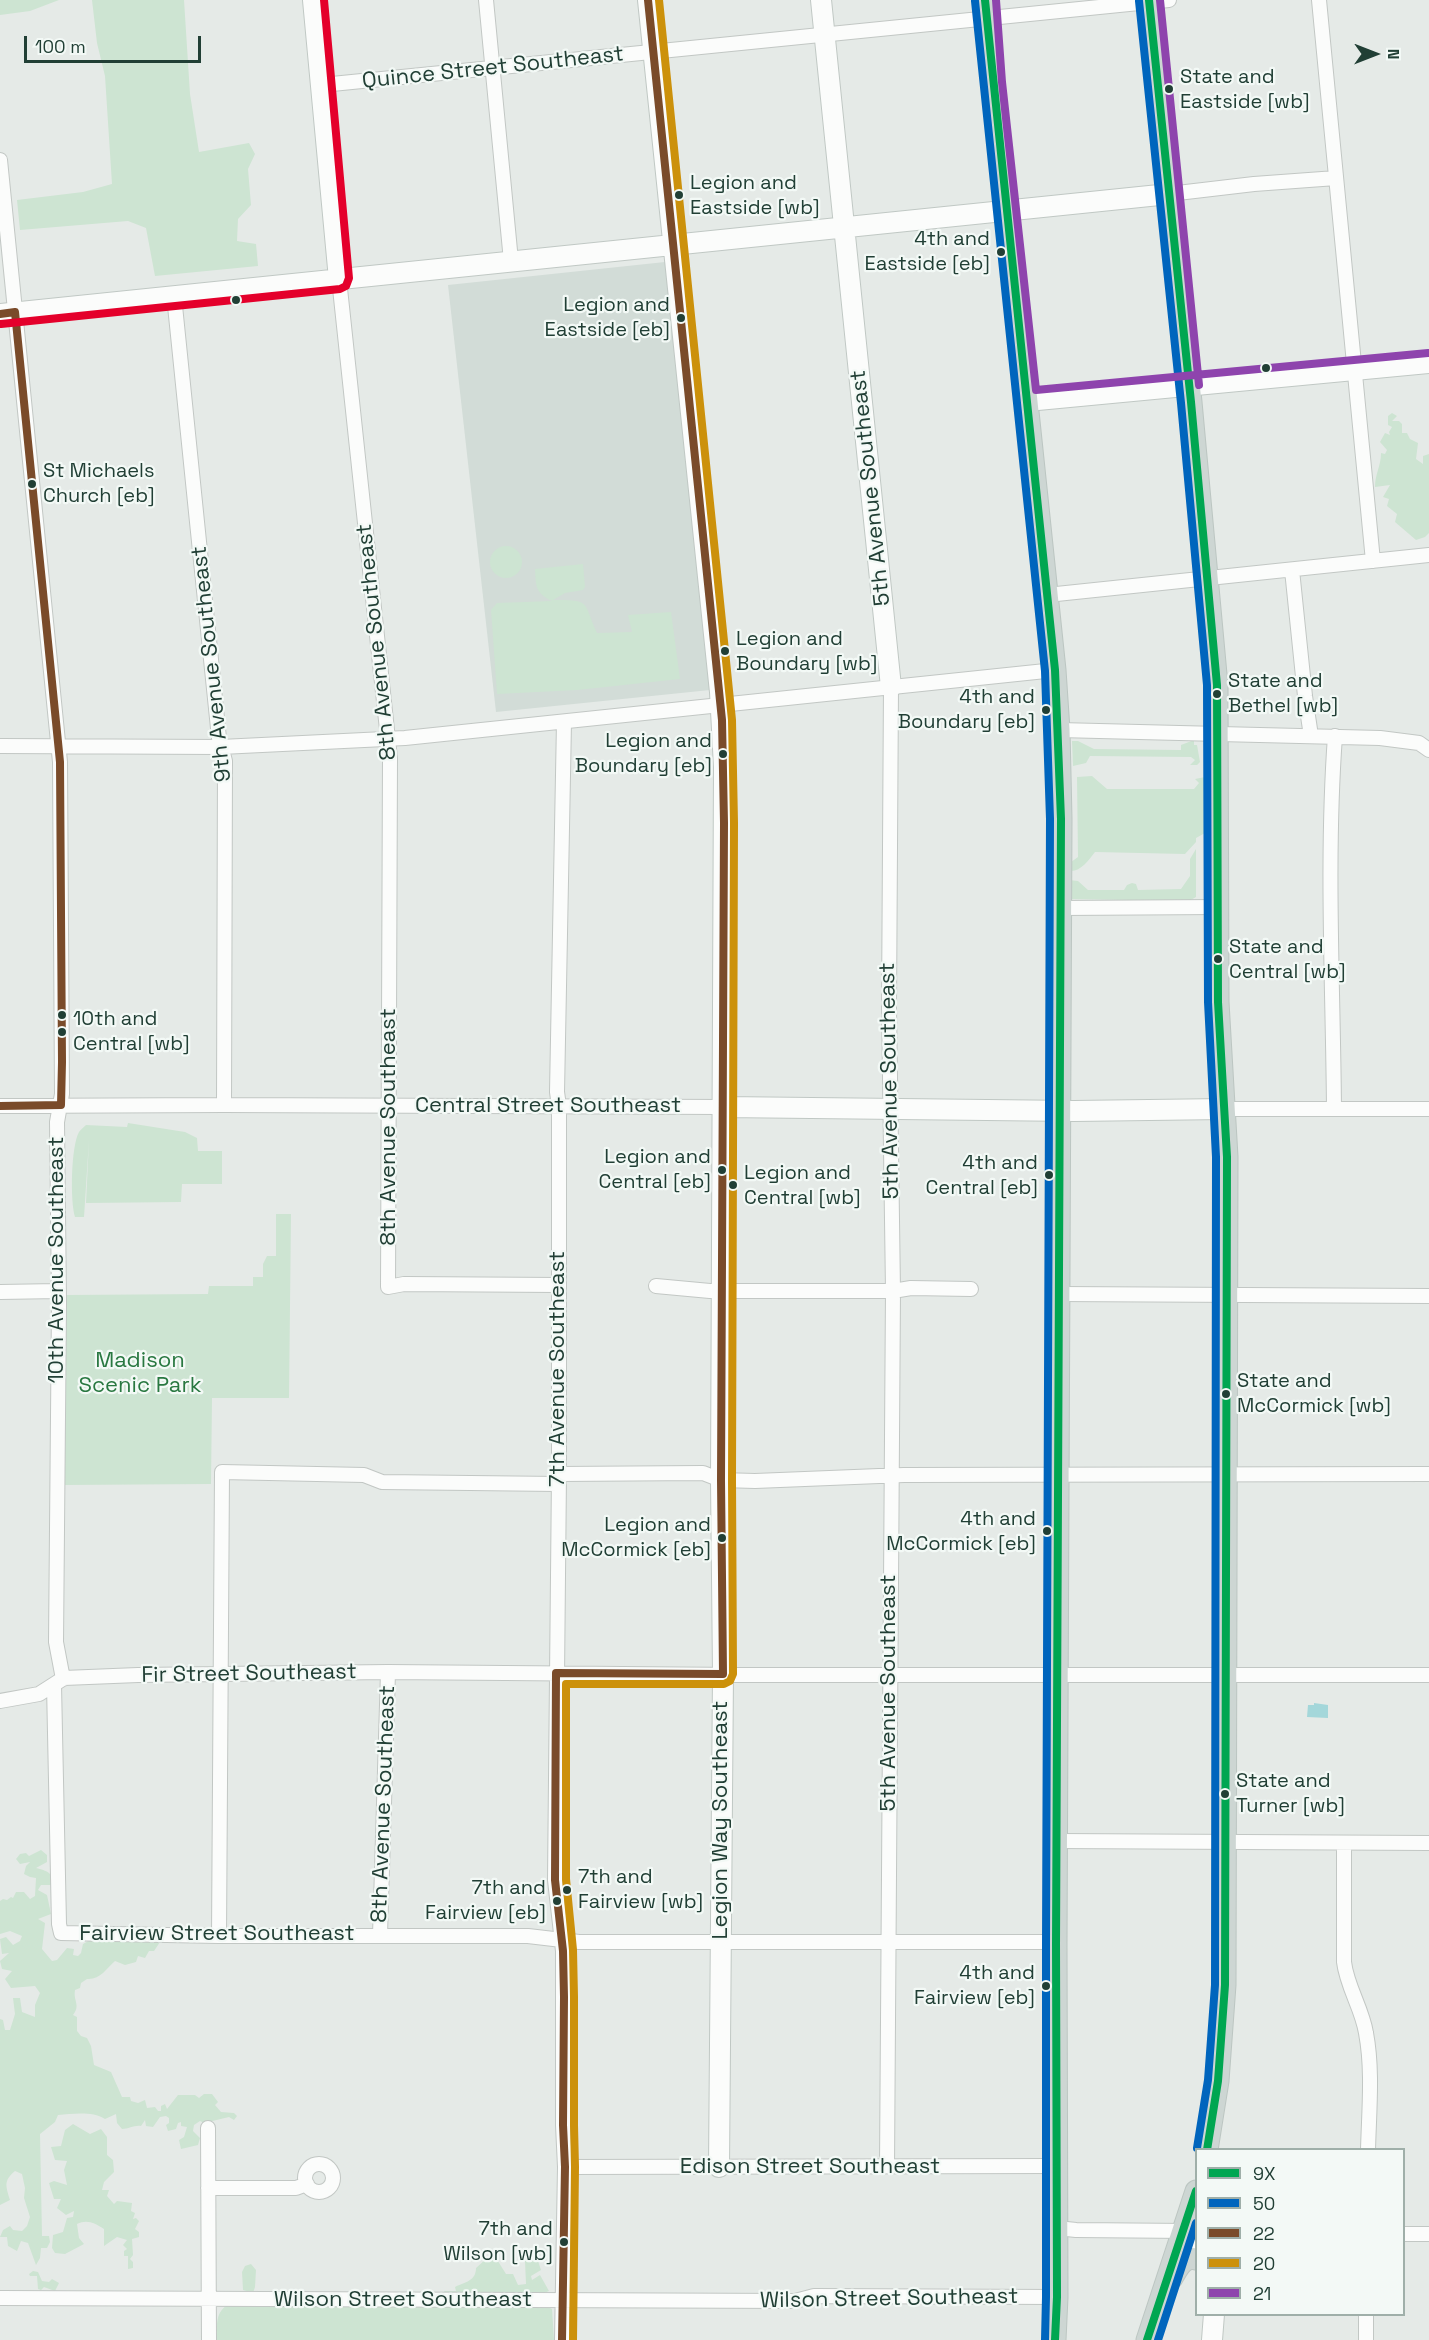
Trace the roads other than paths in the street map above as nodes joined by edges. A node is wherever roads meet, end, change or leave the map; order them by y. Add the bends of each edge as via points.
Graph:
1 (313, 0) edge
2 (486, 0) edge
3 (648, 0) edge
4 (821, 0) edge
5 (1319, 0) edge
6 (1156, 1) edge
7 (986, 9) edge
8 (825, 35) junction
9 (654, 51) junction
10 (493, 68) junction
11 (322, 85) junction
12 (0, 160) edge
13 (1336, 178) junction
14 (1169, 194) junction
15 (1007, 212) junction
16 (844, 228) junction
17 (673, 245) junction
18 (511, 261) junction
19 (339, 279) junction
20 (174, 296) junction
21 (8, 313) edge
22 (1429, 363) edge
23 (1354, 371) junction
24 (1189, 387) junction
25 (1028, 401) junction
26 (1429, 555) edge
27 (1373, 561) junction
28 (1292, 570) junction
29 (1208, 579) junction
30 (1047, 596) junction
31 (1055, 670) junction
32 (891, 687) junction
33 (721, 706) junction
34 (564, 722) junction
35 (1059, 730) junction
36 (1218, 735) junction
37 (1311, 736) junction
38 (1335, 736) junction
39 (388, 738) junction
40 (0, 746) edge
41 (59, 746) junction
42 (221, 747) junction
43 (1428, 749) edge
44 (1218, 907) junction
45 (1060, 908) junction
46 (61, 1105) junction
47 (224, 1105) junction
48 (0, 1106) edge
49 (390, 1106) junction
50 (559, 1106) junction
51 (724, 1107) junction
52 (891, 1108) junction
53 (1224, 1108) junction
54 (1334, 1109) junction
55 (1429, 1109) edge
56 (1059, 1110) junction
57 (559, 1285) junction
58 (656, 1286) dead end
59 (971, 1289) dead end
60 (58, 1291) junction
61 (723, 1291) junction
62 (893, 1291) junction
63 (0, 1292) edge
64 (1058, 1294) junction
65 (1227, 1295) junction
66 (1429, 1296) edge
67 (1429, 1474) edge
68 (890, 1475) junction
69 (1227, 1475) junction
70 (1058, 1476) junction
71 (558, 1479) junction
72 (721, 1480) junction
73 (388, 1672) junction
74 (556, 1673) junction
75 (723, 1674) junction
76 (1226, 1674) junction
77 (222, 1675) junction
78 (890, 1675) junction
79 (1058, 1675) junction
80 (1429, 1675) edge
81 (59, 1682) junction
82 (0, 1701) edge
83 (1057, 1841) junction
84 (1226, 1843) junction
85 (1344, 1843) junction
86 (1429, 1843) edge
87 (380, 1935) junction
88 (219, 1936) junction
89 (562, 1939) junction
90 (888, 1941) junction
91 (720, 1942) junction
92 (1056, 1942) junction
93 (1214, 2113) junction
94 (208, 2128) dead end
95 (1207, 2148) edge
96 (1215, 2148) edge
97 (1368, 2148) edge
98 (887, 2165) junction
99 (1056, 2166) junction
100 (565, 2167) junction
101 (719, 2167) junction
102 (307, 2184) dead end
103 (208, 2188) junction
104 (1195, 2214) edge
105 (1057, 2228) junction
106 (1405, 2234) edge
107 (1429, 2234) edge
108 (1193, 2236) edge
109 (1195, 2259) edge
110 (1057, 2297) junction
111 (0, 2298) edge
112 (209, 2300) junction
113 (561, 2300) junction
114 (1160, 2303) junction
115 (1208, 2316) edge
116 (1214, 2316) edge
117 (1366, 2316) edge
118 (209, 2340) edge
119 (562, 2340) edge
120 (1055, 2340) edge
121 (1147, 2340) edge
122 (1211, 2340) edge
123 (1366, 2340) edge

1 - 11 street, 8th Avenue Southeast
2 - 10 street
3 - 9 street, Legion Way Southeast
4 - 8 street, 5th Avenue Southeast
5 - 13 street
6 - 7 street, Quince Street Southeast
6 - 14 main road
7 - 8 street, Quince Street Southeast
7 - 15 main road
8 - 9 street, Quince Street Southeast
8 - 16 street, 5th Avenue Southeast
9 - 10 street, Quince Street Southeast
9 - 17 street, Legion Way Southeast
10 - 11 street, Quince Street Southeast
10 - 18 street
11 - 19 street, 8th Avenue Southeast
12 - 21 street, 10th Avenue Southeast
13 - 14 street
13 - 23 street
14 - 15 street
14 - 24 main road
15 - 16 street
15 - 25 main road
16 - 17 street
16 - 32 street, 5th Avenue Southeast
17 - 18 street
17 - 33 street, Legion Way Southeast
18 - 19 street
19 - 20 street
19 - 39 street, 8th Avenue Southeast
20 - 21 street
20 - 42 street, 9th Avenue Southeast
21 - 41 street, 10th Avenue Southeast
22 - 23 street
23 - 24 street
23 - 27 street
24 - 25 street
24 - 29 main road
25 - 30 main road
26 - 27 street
27 - 28 street
28 - 29 street
28 - 37 street
29 - 30 street
29 - 36 main road
30 - 31 main road
31 - 32 street
31 - 35 main road
32 - 33 street
32 - 52 street, 5th Avenue Southeast
33 - 34 street
33 - 51 street, Legion Way Southeast
34 - 39 street
34 - 50 street, 7th Avenue Southeast
35 - 36 street
35 - 45 main road
36 - 37 street
36 - 44 main road
37 - 38 street
38 - 43 street via 1419,743
38 - 54 street via 1331,848
39 - 42 street
39 - 49 street, 8th Avenue Southeast
40 - 41 street
41 - 42 street
41 - 46 street, 10th Avenue Southeast
42 - 47 street, 9th Avenue Southeast via 225,761
44 - 45 street
44 - 53 main road
45 - 56 main road
46 - 47 street, Central Street Southeast
46 - 48 street, Central Street Southeast
46 - 60 street, 10th Avenue Southeast via 57,1122
47 - 49 street, Central Street Southeast
49 - 50 street, Central Street Southeast
49 - 57 street, 8th Avenue Southeast via 388,1287
50 - 51 street, Central Street Southeast
50 - 57 street, 7th Avenue Southeast
51 - 52 street, Central Street Southeast
51 - 61 street, Legion Way Southeast
52 - 56 street, Central Street Southeast
52 - 62 street, 5th Avenue Southeast
53 - 54 street
53 - 56 street, Central Street Southeast
53 - 65 main road
54 - 55 street
56 - 64 main road
57 - 71 street, 7th Avenue Southeast
58 - 61 street
59 - 62 street
60 - 63 street
60 - 81 street, 10th Avenue Southeast
61 - 62 street
61 - 72 street, Legion Way Southeast
62 - 68 street, 5th Avenue Southeast
64 - 65 street
64 - 70 main road
65 - 66 street
65 - 69 main road
67 - 69 street
68 - 70 street
68 - 72 street
68 - 78 street, 5th Avenue Southeast
69 - 70 street
69 - 76 main road
70 - 79 main road
71 - 72 street via 703,1473
71 - 74 street, 7th Avenue Southeast
71 - 77 street via 382,1482 364,1475 222,1472
72 - 75 street, Legion Way Southeast
73 - 74 street, Fir Street Southeast
73 - 77 street, Fir Street Southeast
73 - 87 street, 8th Avenue Southeast
74 - 75 street, Fir Street Southeast
74 - 89 street, 7th Avenue Southeast via 555,1880
75 - 78 street, Fir Street Southeast
75 - 91 street, Legion Way Southeast
76 - 79 street, Fir Street Southeast
76 - 80 street, Fir Street Southeast
76 - 84 main road
77 - 81 street, Fir Street Southeast via 95,1676
77 - 88 street
78 - 79 street, Fir Street Southeast
78 - 90 street, 5th Avenue Southeast
79 - 83 main road
81 - 82 street, Fir Street Southeast via 39,1694
81 - 88 street, Fairview Street Southeast via 54,1704 61,1933
83 - 84 street
83 - 92 main road
84 - 85 street
84 - 93 main road via 1223,2028
85 - 86 street
85 - 97 street via 1344,1962 1366,2034
87 - 88 street, Fairview Street Southeast
87 - 89 street, Fairview Street Southeast
89 - 91 street, Fairview Street Southeast
89 - 100 street, 7th Avenue Southeast
90 - 91 street, Fairview Street Southeast
90 - 92 street, Fairview Street Southeast
90 - 98 street, 5th Avenue Southeast
91 - 101 street, Legion Way Southeast
92 - 99 main road
93 - 95 main road
93 - 96 street
94 - 103 street
98 - 99 street, Edison Street Southeast
98 - 101 street, Edison Street Southeast
99 - 105 main road
100 - 101 street, Edison Street Southeast
100 - 113 street, 7th Avenue Southeast
102 - 103 street via 296,2188
103 - 112 street
104 - 108 main road
105 - 108 street
105 - 110 main road
106 - 107 street
108 - 114 main road
109 - 114 main road via 1182,2263
110 - 113 street, Wilson Street Southeast
110 - 120 main road
111 - 112 street, Wilson Street Southeast
112 - 113 street, Wilson Street Southeast
112 - 118 street
113 - 119 street, 7th Avenue Southeast
114 - 121 main road
115 - 122 street
116 - 122 street
117 - 123 street

